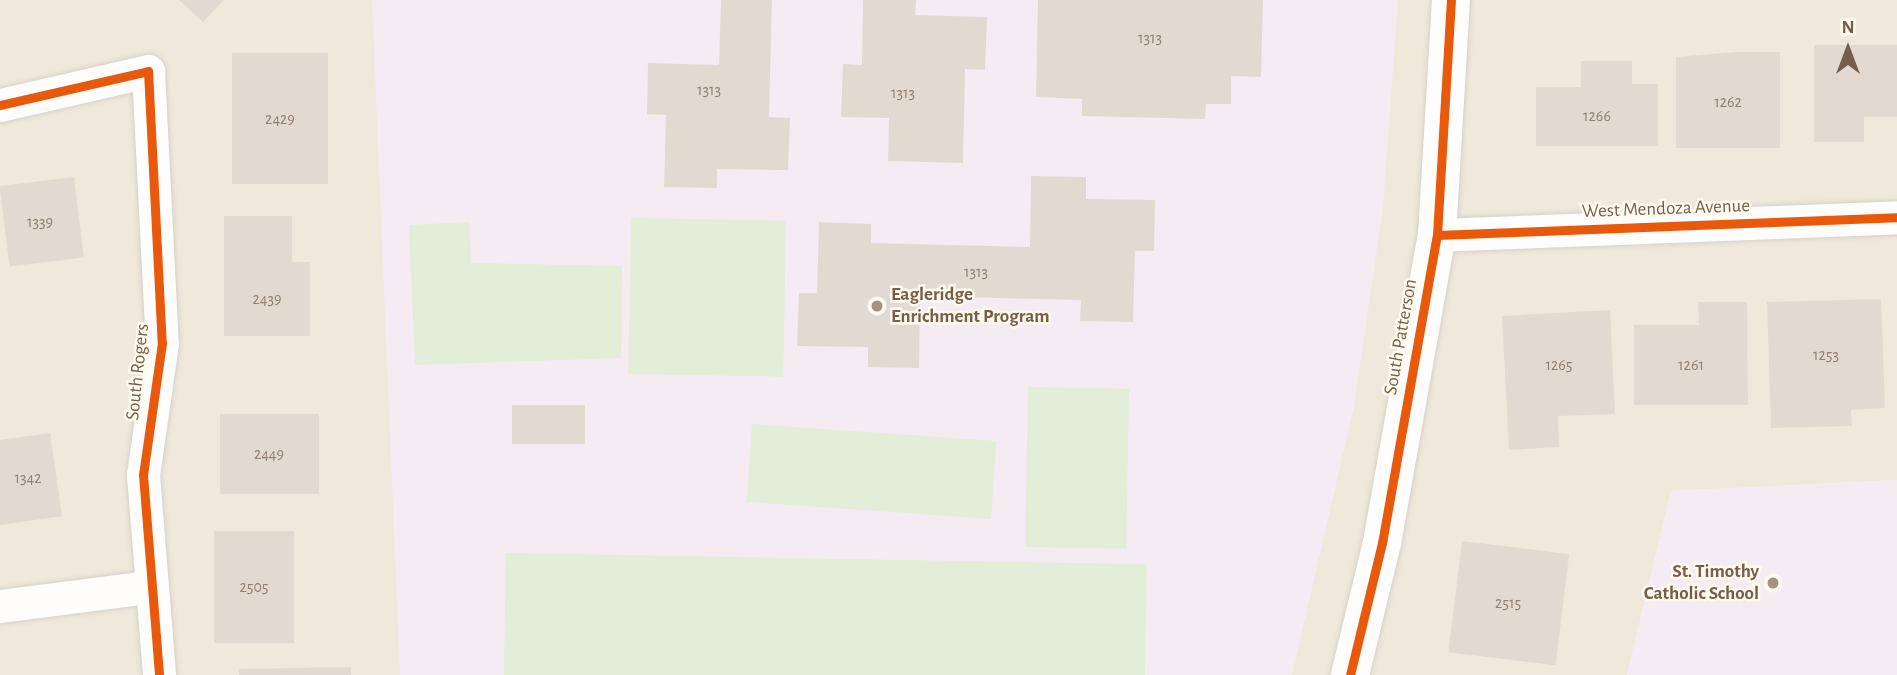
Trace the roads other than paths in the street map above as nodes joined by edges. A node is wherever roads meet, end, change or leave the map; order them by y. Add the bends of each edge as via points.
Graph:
1 (1451, 0) edge
2 (0, 105) edge
3 (1897, 217) edge
4 (1437, 235) junction
5 (148, 587) junction
6 (0, 607) edge
7 (159, 675) edge
8 (1350, 675) edge

1 - 4 street, South Patterson
2 - 5 street, South Rogers via 148,71 162,343 143,475
3 - 4 street, West Mendoza Avenue
4 - 8 street, South Patterson via 1382,543
5 - 6 street
5 - 7 street, South Rogers

